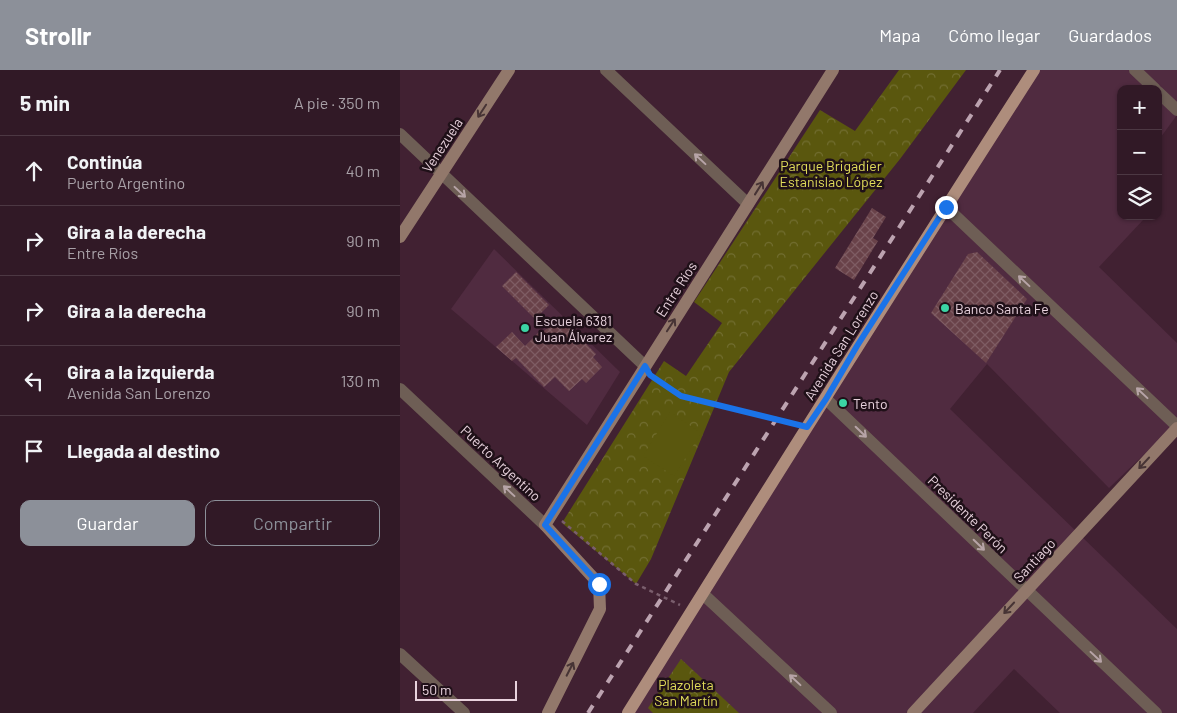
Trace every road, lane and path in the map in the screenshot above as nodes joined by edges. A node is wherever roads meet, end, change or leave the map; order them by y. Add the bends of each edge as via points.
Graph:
1 (509, 70) edge
2 (606, 70) edge
3 (833, 70) edge
4 (1034, 70) edge
5 (1135, 70) edge
6 (1151, 85) edge
7 (1162, 96) edge
8 (1177, 110) edge
9 (400, 134) edge
10 (442, 174) junction
11 (748, 204) junction
12 (946, 207) junction
13 (400, 237) edge
14 (645, 366) junction
15 (400, 389) edge
16 (826, 399) junction
17 (807, 427) junction
18 (1177, 427) edge
19 (557, 505) junction
20 (545, 525) junction
21 (1026, 590) junction
22 (703, 594) junction
23 (692, 611) junction
24 (400, 654) edge
25 (464, 713) edge
26 (548, 713) edge
27 (628, 713) edge
28 (831, 713) edge
29 (913, 713) edge
30 (1156, 713) edge

1 -> 10 street, Venezuela
11 -> 2 street
11 -> 3 street, Entre Ríos
4 - 12 main road, Avenida San Lorenzo
5 - 6 street
7 - 8 street
9 - 10 street
10 - 13 street, Venezuela
10 -> 14 street
14 -> 11 street, Entre Ríos
12 - 16 main road, Avenida San Lorenzo
18 -> 12 street
14 - 17 path via 650,375 681,396
14 - 19 street, Entre Ríos
20 -> 15 street, Puerto Argentino
16 - 17 main road, Avenida San Lorenzo
16 -> 21 street, Presidente Perón
17 - 22 main road, Avenida San Lorenzo
18 -> 21 street, Santiago
19 - 20 street, Entre Ríos
19 - 23 path via 562,523 636,584
26 -> 20 street, Puerto Argentino via 600,609 599,584
21 -> 29 street, Santiago
21 -> 30 street, Presidente Perón
22 - 23 main road, Avenida San Lorenzo
28 -> 22 street
23 - 27 main road, Avenida San Lorenzo
24 - 25 street

